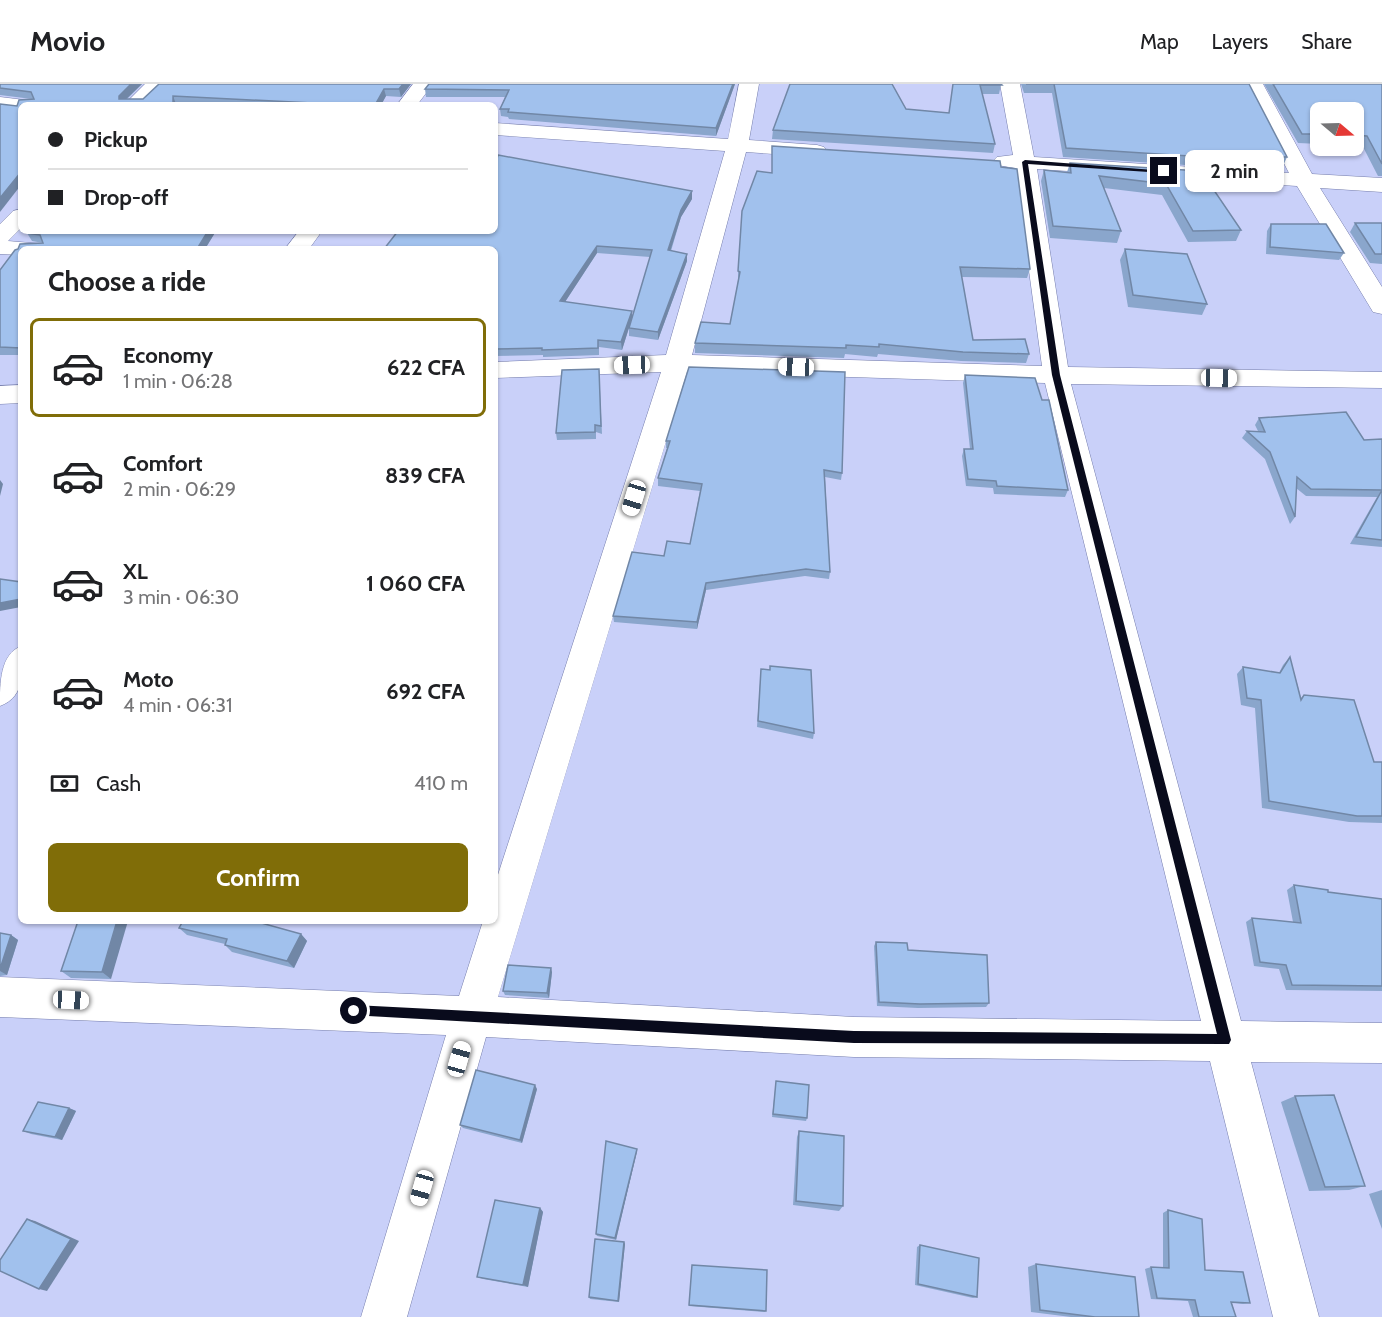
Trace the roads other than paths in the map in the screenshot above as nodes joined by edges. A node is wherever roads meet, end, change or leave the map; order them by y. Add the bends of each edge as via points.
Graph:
1 (156, 84) edge
2 (423, 84) edge
3 (749, 84) edge
4 (1010, 84) edge
5 (1253, 84) edge
6 (137, 102) edge
7 (408, 102) edge
8 (0, 103) edge
9 (18, 104) edge
10 (498, 129) edge
11 (737, 147) junction
12 (833, 152) edge
13 (989, 160) edge
14 (1025, 162) junction
15 (1304, 180) junction
16 (1382, 185) edge
17 (18, 219) edge
18 (309, 234) edge
19 (0, 236) edge
20 (0, 246) edge
21 (299, 246) edge
22 (18, 248) edge
23 (1382, 306) edge
24 (677, 363) junction
25 (498, 370) edge
26 (1056, 375) junction
27 (1382, 380) edge
28 (18, 394) edge
29 (0, 395) edge
30 (18, 664) edge
31 (0, 692) edge
32 (0, 997) edge
33 (472, 1016) junction
34 (1225, 1040) junction
35 (1382, 1043) edge
36 (384, 1317) edge
37 (1296, 1317) edge

1 - 6 street
2 - 7 street
3 - 11 street
4 - 14 street
5 - 15 street
8 - 9 street
10 - 11 street
11 - 12 street
11 - 24 street
13 - 14 street
14 - 15 street
14 - 26 street
15 - 16 street
15 - 23 street
17 - 19 street
18 - 21 street
20 - 22 street
24 - 25 street
24 - 26 street
24 - 33 street
26 - 27 street
26 - 34 street
28 - 29 street
30 - 31 street
32 - 33 street
33 - 34 street via 854,1037
33 - 36 street
34 - 35 street
34 - 37 street

